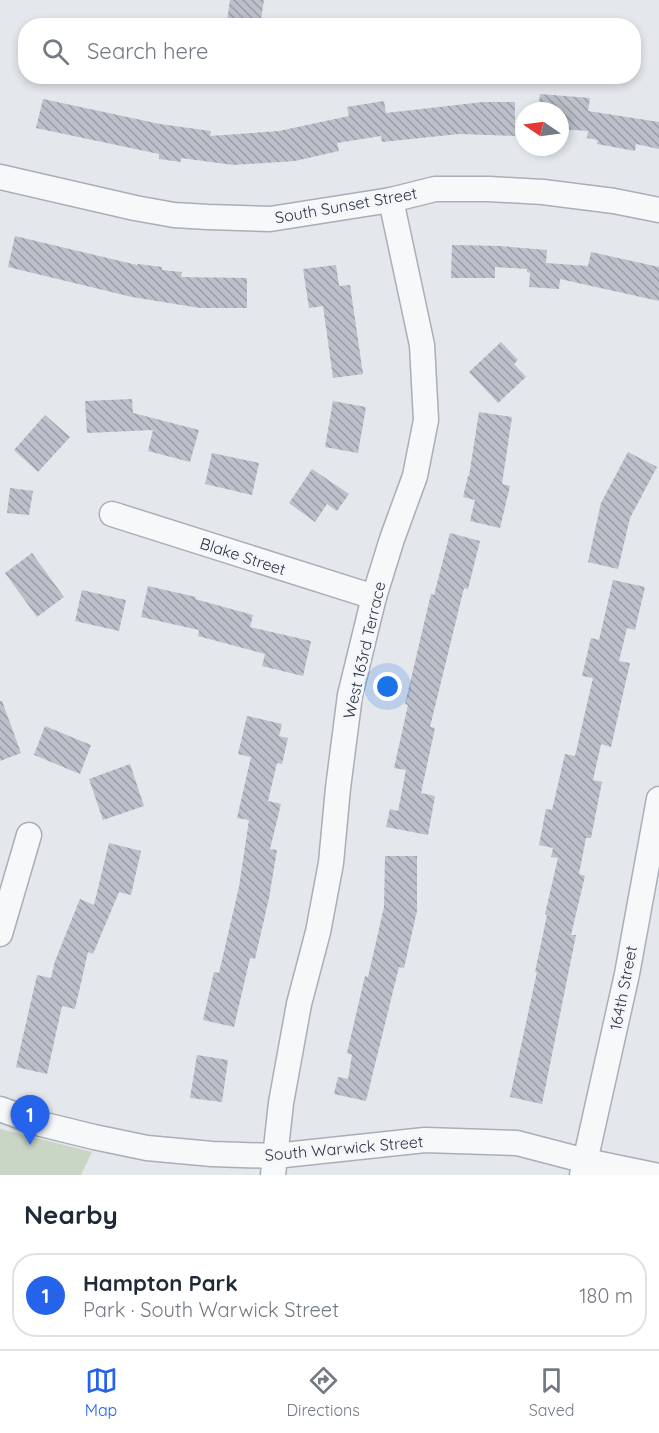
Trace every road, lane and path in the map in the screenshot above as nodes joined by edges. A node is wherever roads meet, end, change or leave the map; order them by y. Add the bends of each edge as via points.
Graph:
1 (0, 177) edge
2 (391, 200) junction
3 (659, 210) edge
4 (112, 514) dead end
5 (374, 597) junction
6 (659, 799) edge
7 (28, 835) dead end
8 (0, 934) edge
9 (0, 1109) edge
10 (274, 1165) edge
11 (584, 1168) edge
12 (654, 1175) edge

1 - 2 street, South Sunset Street via 135,208 208,217 270,219
2 - 3 street, South Sunset Street via 435,189 489,189 543,192
2 - 5 street, West 163rd Terrace via 422,345 426,420 416,476
4 - 5 street, Blake Street
5 - 10 street, West 163rd Terrace via 350,695 331,863 299,1004
6 - 11 street, 164th Street via 627,974
7 - 8 street
9 - 10 street, South Warwick Street via 41,1124 147,1148
10 - 11 street, South Warwick Street via 425,1140 517,1143
11 - 12 street, South Warwick Street

